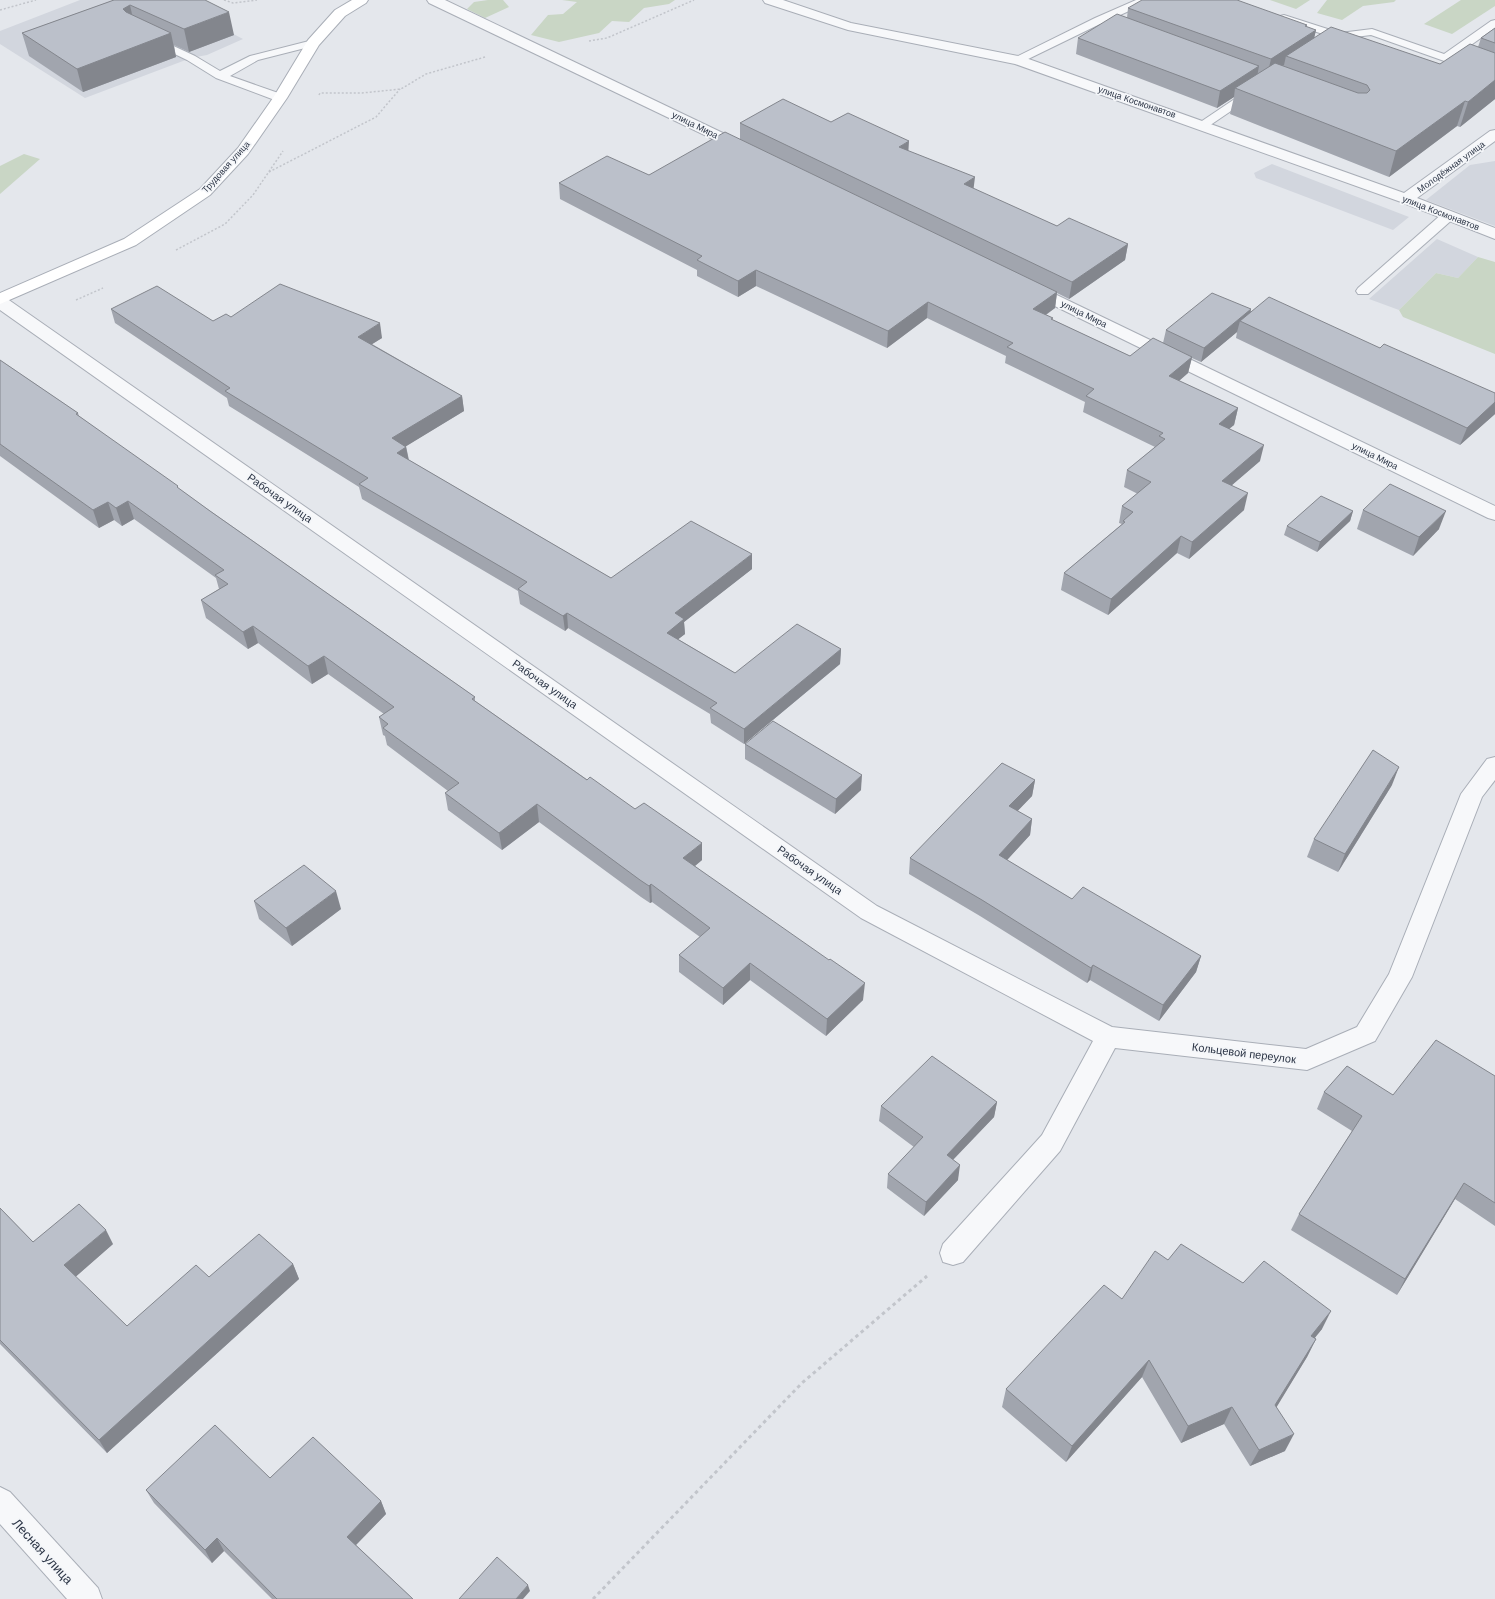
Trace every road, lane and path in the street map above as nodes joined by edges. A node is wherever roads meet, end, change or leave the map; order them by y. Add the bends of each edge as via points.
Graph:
1 (36, 0) edge
2 (224, 0) edge
3 (257, 0) edge
4 (361, 0) edge
5 (434, 0) edge
6 (694, 0) edge
7 (770, 0) edge
8 (1145, 0) edge
9 (0, 10) edge
10 (1272, 14) edge
11 (1099, 20) junction
12 (1495, 23) edge
13 (1136, 33) edge
14 (143, 35) edge
15 (1339, 36) junction
16 (313, 43) junction
17 (1326, 44) edge
18 (540, 50) junction
19 (1445, 58) junction
20 (1018, 60) junction
21 (220, 76) junction
22 (1495, 76) edge
23 (1261, 86) edge
24 (401, 89) junction
25 (317, 97) dead end
26 (280, 98) junction
27 (1202, 125) junction
28 (1495, 134) edge
29 (285, 146) dead end
30 (756, 154) edge
31 (269, 172) junction
32 (1406, 199) junction
33 (1448, 216) junction
34 (1495, 234) edge
35 (171, 252) dead end
36 (1014, 280) edge
37 (104, 288) dead end
38 (1363, 291) dead end
39 (0, 300) edge
40 (24, 318) junction
41 (1495, 514) edge
42 (1495, 765) edge
43 (1108, 1037) junction
44 (954, 1253) joint
45 (0, 1502) edge
46 (86, 1599) edge
47 (593, 1599) edge

1 - 9 path
2 - 3 path via 233,3
4 - 16 main road, Трудовая улица via 340,13
5 - 18 street, улица Мира
6 - 18 path via 608,38
7 - 20 street, улица Космонавтов via 848,26
8 - 11 lane
10 - 15 lane
11 - 13 lane
11 - 20 lane
12 - 19 lane
14 - 21 lane via 191,58
15 - 17 lane
15 - 19 lane via 1372,32
16 - 21 lane via 254,58
16 - 26 main road, Трудовая улица
18 - 24 path via 492,55 426,74
18 - 30 street, улица Мира
19 - 22 lane
20 - 27 street, улица Космонавтов
21 - 26 lane
23 - 27 lane
24 - 25 path via 362,94 320,93
24 - 31 path via 376,117
26 - 39 main road, Трудовая улица via 243,151 206,192 130,242
27 - 32 street, улица Космонавтов
28 - 32 street, Молодёжная улица
29 - 31 path
31 - 35 path via 253,195 225,224
32 - 33 street, улица Космонавтов
33 - 34 street, улица Космонавтов
33 - 38 lane
36 - 41 street, улица Мира
37 - 40 path
39 - 40 street, Рабочая улица
40 - 43 street, Рабочая улица via 869,912
42 - 43 street, Кольцевой переулок via 1472,794 1400,977 1366,1034 1307,1060
43 - 44 street via 1051,1143
44 - 47 path via 802,1382
45 - 46 street, Лесная улица

